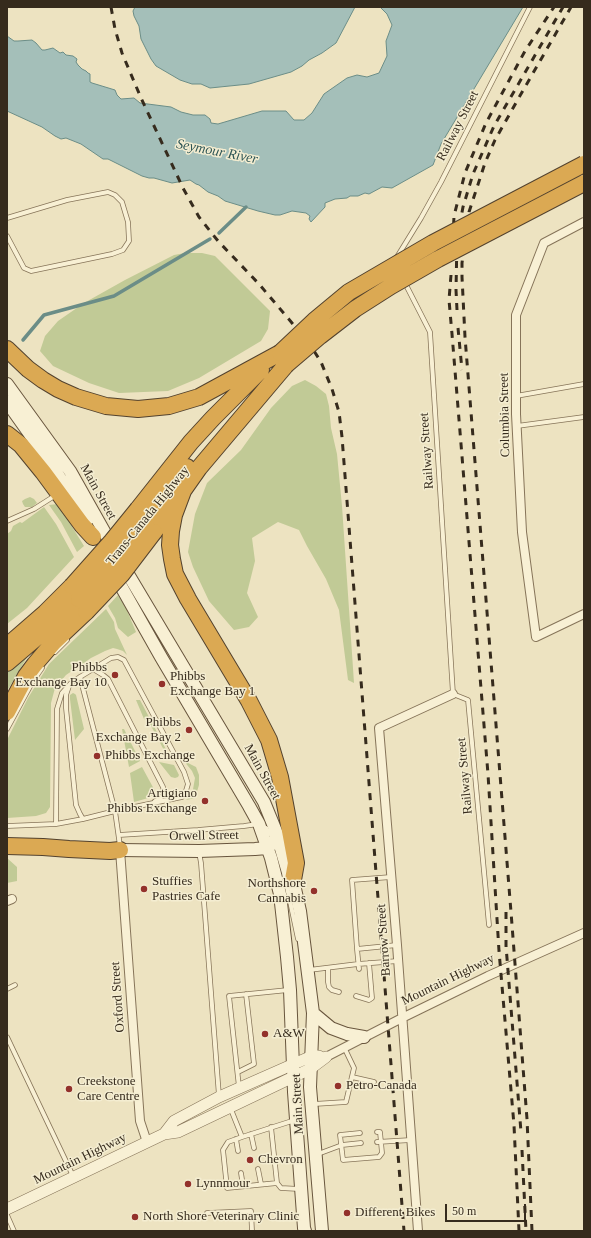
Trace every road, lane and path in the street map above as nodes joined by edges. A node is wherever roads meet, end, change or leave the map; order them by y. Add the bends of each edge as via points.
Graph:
1 (530, 7) edge
2 (584, 164) edge
3 (584, 182) edge
4 (7, 218) edge
5 (584, 222) edge
6 (7, 236) edge
7 (398, 269) dead end
8 (401, 276) dead end
9 (7, 349) edge
10 (283, 359) junction
11 (7, 384) edge
12 (584, 384) edge
13 (516, 396) junction
14 (7, 402) edge
15 (584, 417) edge
16 (517, 426) junction
17 (7, 434) edge
18 (183, 491) junction
19 (59, 493) junction
20 (7, 520) edge
21 (146, 521) junction
22 (94, 537) junction
23 (79, 599) junction
24 (584, 614) edge
25 (7, 634) edge
26 (74, 634) dead end
27 (7, 646) edge
28 (52, 656) dead end
29 (46, 661) dead end
30 (7, 663) edge
31 (93, 669) junction
32 (80, 677) junction
33 (70, 684) junction
34 (452, 694) junction
35 (7, 712) edge
36 (7, 728) edge
37 (152, 803) junction
38 (115, 810) junction
39 (83, 819) junction
40 (56, 824) junction
41 (258, 824) junction
42 (7, 826) edge
43 (272, 839) junction
44 (120, 843) junction
45 (7, 846) edge
46 (198, 850) junction
47 (391, 876) junction
48 (293, 880) junction
49 (489, 925) dead end
50 (584, 933) edge
51 (397, 945) junction
52 (357, 949) junction
53 (306, 953) junction
54 (398, 961) junction
55 (369, 963) junction
56 (358, 964) junction
57 (350, 965) junction
58 (328, 968) junction
59 (359, 969) dead end
60 (308, 970) junction
61 (350, 970) dead end
62 (15, 985) dead end
63 (7, 989) edge
64 (290, 990) junction
65 (339, 992) dead end
66 (246, 994) junction
67 (356, 996) dead end
68 (313, 1013) junction
69 (402, 1018) junction
70 (7, 1037) edge
71 (364, 1037) junction
72 (344, 1047) junction
73 (312, 1056) junction
74 (326, 1057) junction
75 (310, 1069) junction
76 (293, 1071) junction
77 (238, 1072) junction
78 (352, 1077) junction
79 (374, 1082) dead end
80 (239, 1087) junction
81 (219, 1097) junction
82 (311, 1104) junction
83 (230, 1107) junction
84 (296, 1119) junction
85 (271, 1127) junction
86 (377, 1132) dead end
87 (360, 1133) dead end
88 (164, 1134) junction
89 (251, 1134) junction
90 (242, 1137) junction
91 (236, 1139) junction
92 (411, 1140) junction
93 (147, 1142) junction
94 (379, 1142) junction
95 (361, 1144) dead end
96 (342, 1145) junction
97 (254, 1148) dead end
98 (238, 1151) dead end
99 (316, 1155) junction
100 (258, 1169) dead end
101 (241, 1173) dead end
102 (74, 1177) junction
103 (277, 1183) junction
104 (261, 1184) junction
105 (243, 1186) junction
106 (301, 1189) junction
107 (7, 1209) edge
108 (207, 1213) dead end
109 (7, 1215) edge
110 (14, 1231) edge
111 (252, 1231) edge
112 (305, 1231) edge
113 (322, 1231) edge
114 (418, 1231) edge

1 - 7 lane, Railway Street via 437,188 394,262
2 - 10 highway, bridge via 433,243 349,292 314,321
3 - 10 highway, bridge via 391,286
4 - 6 lane via 67,200 108,192 122,202 128,222 129,241 123,250 112,254 31,271 24,268
5 - 13 street, Columbia Street via 544,243 516,315
8 - 34 lane, Railway Street via 430,332
9 - 10 highway via 28,370 64,392 106,406 138,409 169,406 198,397
10 - 18 highway
10 - 21 highway, Trans-Canada Highway via 222,426
11 - 43 main road, Main Street via 70,471 151,613 253,782 264,802
12 - 13 lane
13 - 16 street, Columbia Street
14 - 22 main road, Main Street via 71,494
15 - 16 lane
16 - 24 street, Columbia Street via 522,532 536,637
17 - 19 highway via 21,445
18 - 21 highway
18 - 48 highway via 172,517 170,545 175,574 269,740 280,777 296,863
19 - 20 lane via 34,509
19 - 22 highway
21 - 23 highway, Trans-Canada Highway, bridge via 112,541
21 - 23 highway, bridge via 122,574
22 - 41 main road, Main Street
23 - 25 highway
23 - 27 highway, Trans-Canada Highway via 45,613
23 - 30 highway, Trans-Canada Highway
23 - 35 highway via 54,643 26,676
26 - 28 lane
29 - 36 lane
31 - 32 lane
31 - 37 lane via 108,679 164,787 160,799
31 - 37 lane via 111,658 118,657 124,660 184,772 188,784 182,797
32 - 33 lane
32 - 38 lane
33 - 39 lane via 66,695 66,708 76,805
33 - 40 lane via 62,693 57,709
34 - 47 street, Barrow Street via 379,728
34 - 49 lane, Railway Street via 468,700
37 - 38 lane
38 - 39 lane
38 - 44 lane
39 - 40 lane
40 - 42 lane
41 - 43 main road, Main Street
41 - 44 lane, Orwell Street
43 - 46 main road, Orwell Street
43 - 48 main road, Main Street via 282,846
43 - 53 lane via 284,873 298,939
43 - 64 main road, Main Street
44 - 45 highway via 110,851
44 - 46 main road, Orwell Street
44 - 93 street, Oxford Street via 140,1121
46 - 81 lane
47 - 51 street, Barrow Street
47 - 52 lane via 352,880
48 - 53 main road, Main Street
50 - 69 street, Mountain Highway
51 - 52 lane
51 - 54 street, Barrow Street
52 - 56 lane
53 - 60 main road, Main Street
54 - 55 lane
54 - 69 street, Barrow Street
55 - 56 lane
55 - 67 lane via 372,998 369,1000
56 - 57 lane
56 - 59 lane
57 - 58 lane
57 - 61 lane
58 - 60 lane
58 - 65 lane via 329,987
60 - 68 main road, Main Street
62 - 63 lane
64 - 66 lane
64 - 76 main road, Main Street
66 - 77 lane via 254,1064
66 - 77 lane via 229,996
68 - 71 main road via 331,1028
68 - 73 main road, Main Street
69 - 71 street, Mountain Highway
69 - 92 street, Barrow Street
70 - 102 lane
71 - 72 street, Mountain Highway
72 - 74 street, Mountain Highway
72 - 78 lane via 354,1068
73 - 74 street, Mountain Highway
73 - 75 main road, Main Street
73 - 76 street, Mountain Highway
74 - 75 street, Mountain Highway
75 - 76 street, Mountain Highway
75 - 82 main road, Main Street
76 - 80 street, Mountain Highway
76 - 83 street, Mountain Highway
76 - 84 main road, Main Street
77 - 80 lane
78 - 79 lane
78 - 82 lane via 346,1102
80 - 81 street, Mountain Highway
81 - 88 street, Mountain Highway via 174,1121
82 - 99 main road, Main Street
83 - 88 street, Mountain Highway via 178,1132
83 - 90 lane
84 - 85 lane
84 - 106 main road, Main Street
85 - 89 lane
85 - 103 lane
86 - 94 lane via 380,1132
87 - 96 lane via 340,1135
88 - 93 street, Mountain Highway
89 - 90 lane
89 - 97 lane
90 - 91 lane
91 - 98 lane
91 - 105 lane via 228,1142 224,1150 227,1188
92 - 94 lane
92 - 114 street, Barrow Street
93 - 102 street, Mountain Highway
94 - 96 lane via 382,1153 379,1157 343,1160
95 - 96 lane
96 - 99 lane
99 - 113 main road, Main Street
100 - 104 lane
101 - 105 lane
102 - 107 street, Mountain Highway
103 - 104 lane
103 - 106 lane via 281,1188
104 - 105 lane
106 - 112 main road, Main Street
108 - 111 lane via 251,1211
109 - 110 lane

